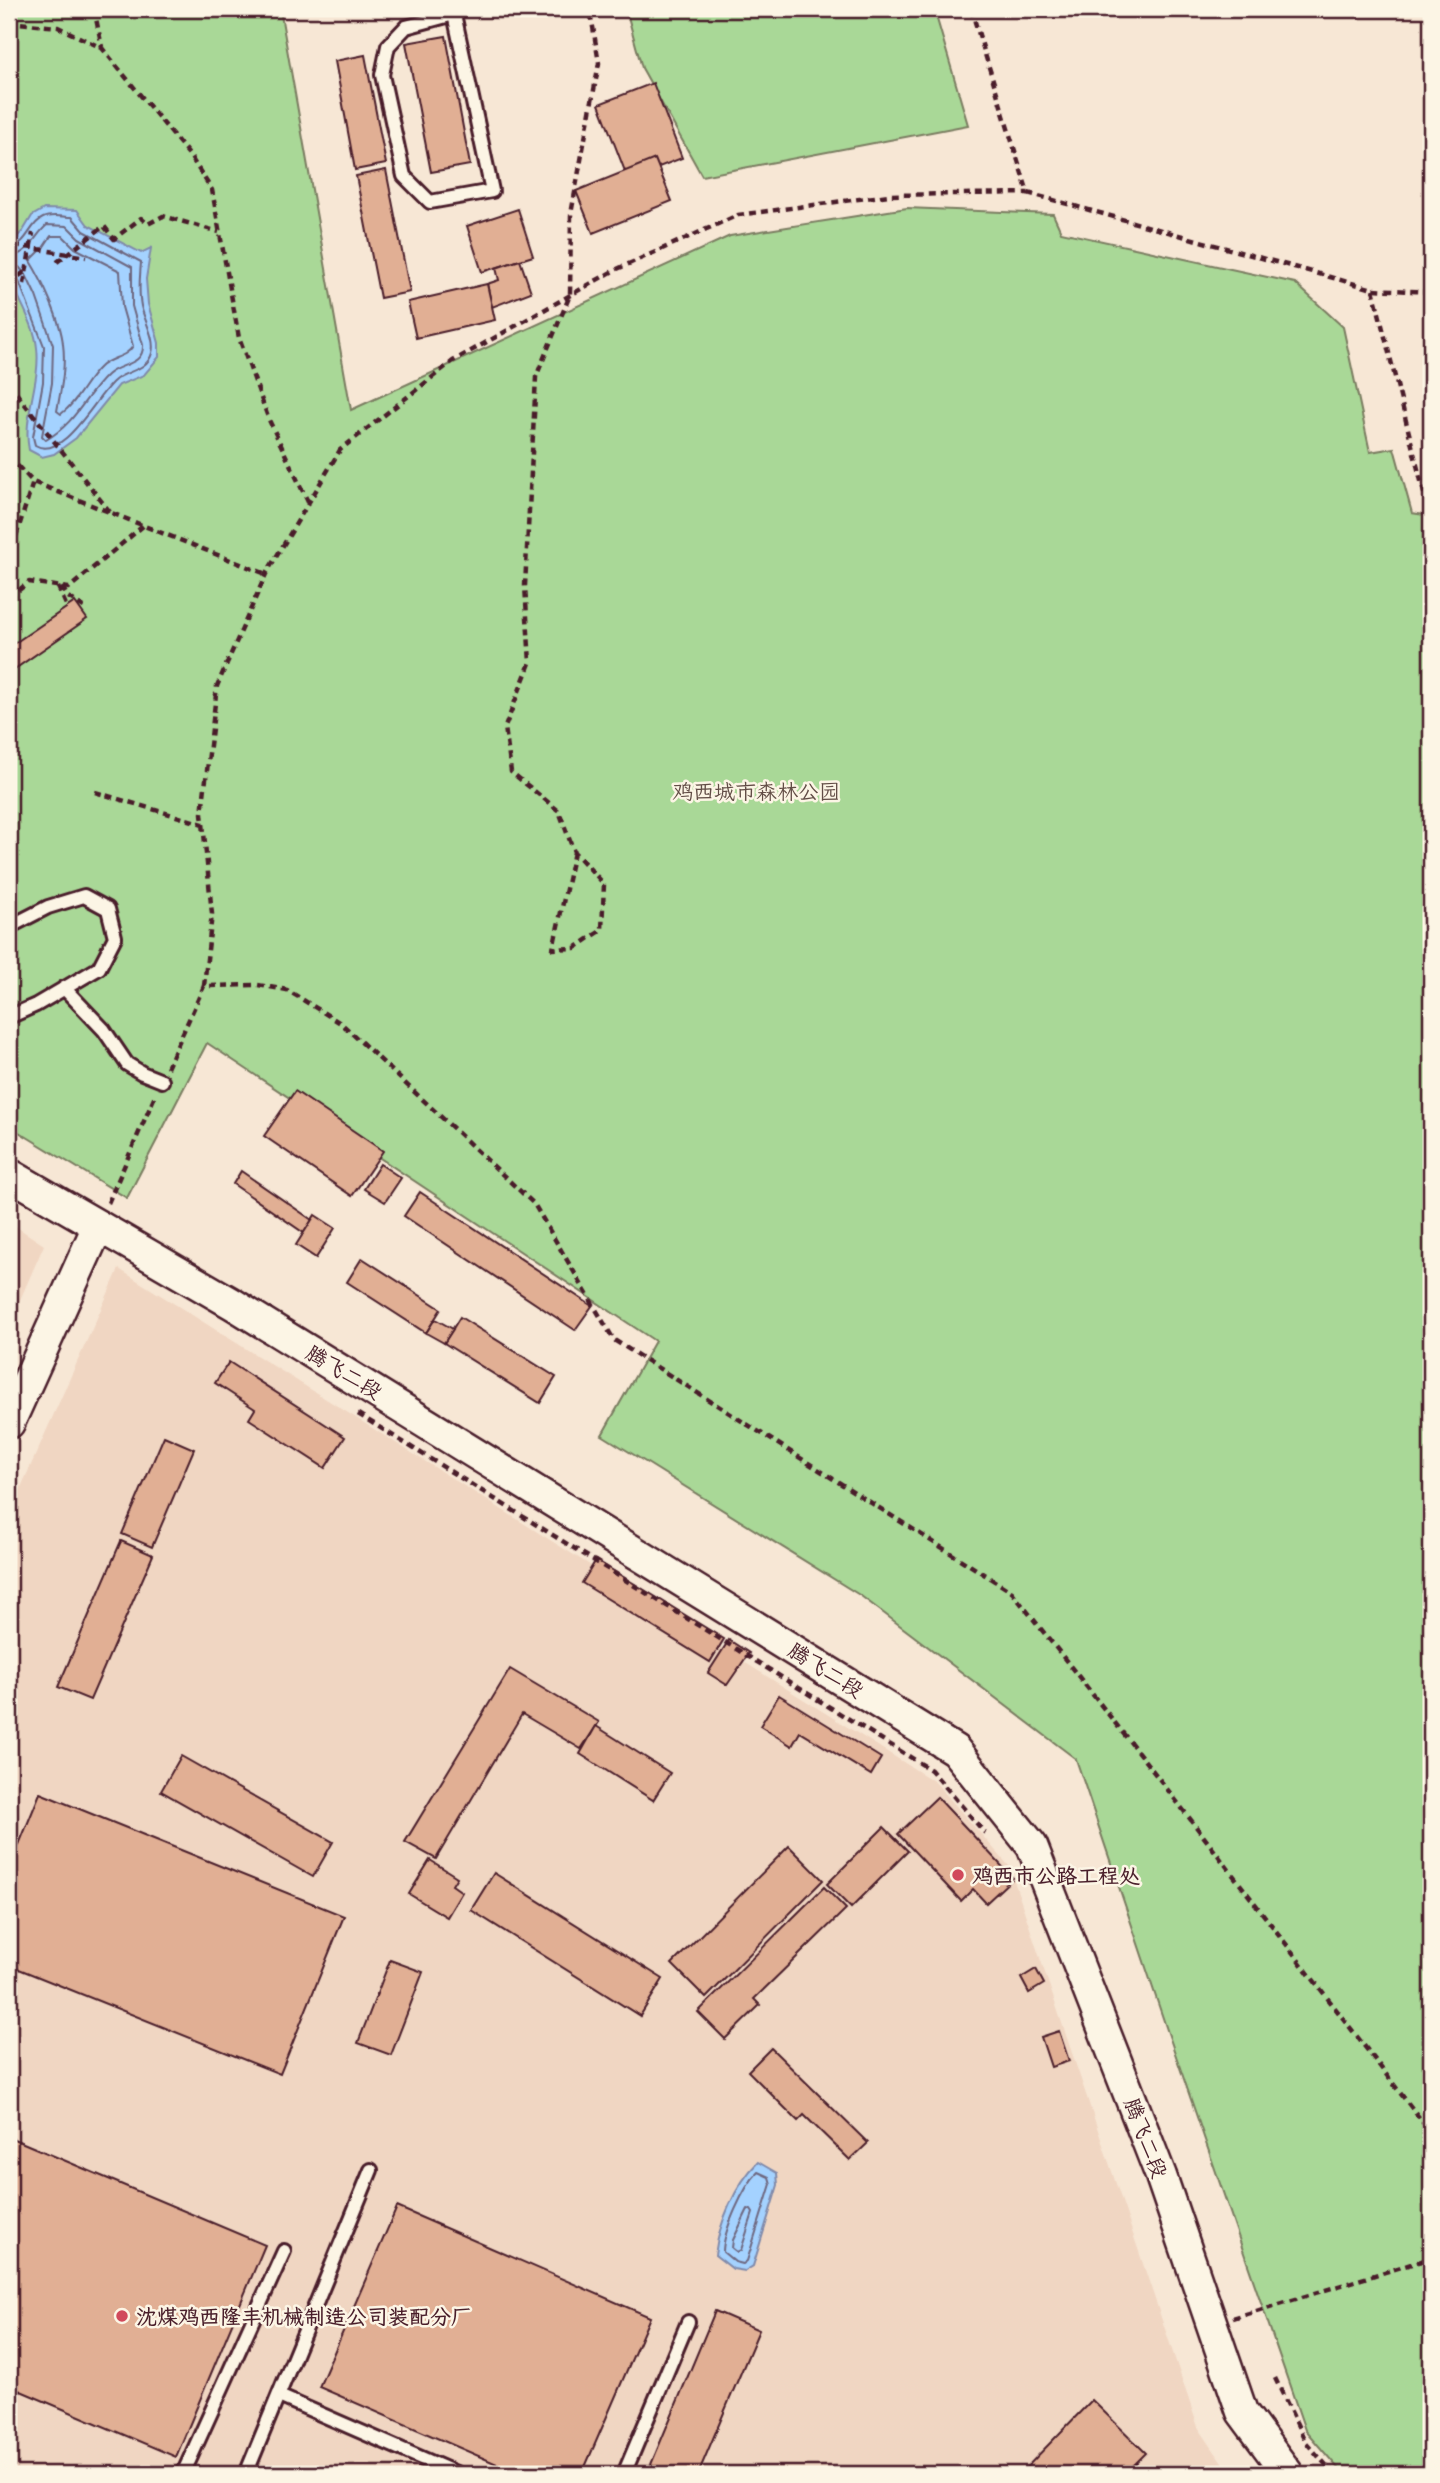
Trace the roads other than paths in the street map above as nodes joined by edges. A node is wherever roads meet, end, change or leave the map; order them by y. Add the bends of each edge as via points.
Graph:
1 (453, 11) edge
2 (9, 928) edge
3 (64, 988) junction
4 (9, 1017) edge
5 (162, 1081) road end
6 (9, 1174) edge
7 (98, 1226) junction
8 (9, 1423) edge
9 (372, 2170) dead end
10 (284, 2252) dead end
11 (688, 2322) dead end
12 (279, 2396) junction
13 (183, 2474) edge
14 (246, 2474) edge
15 (458, 2474) edge
16 (624, 2474) edge
17 (1288, 2474) edge

1 - 1 lane via 492,191 430,202 404,176 382,75 388,46 406,27
2 - 3 lane via 48,907 84,895 108,909 115,937 99,968
3 - 4 lane
3 - 5 lane via 104,1030 127,1064
6 - 7 street, 腾飞二段
7 - 8 street
7 - 17 street, 腾飞二段 via 435,1427 955,1750 1032,1846 1161,2176 1242,2412
9 - 12 lane
10 - 13 lane
11 - 16 lane
12 - 14 lane
12 - 15 lane

